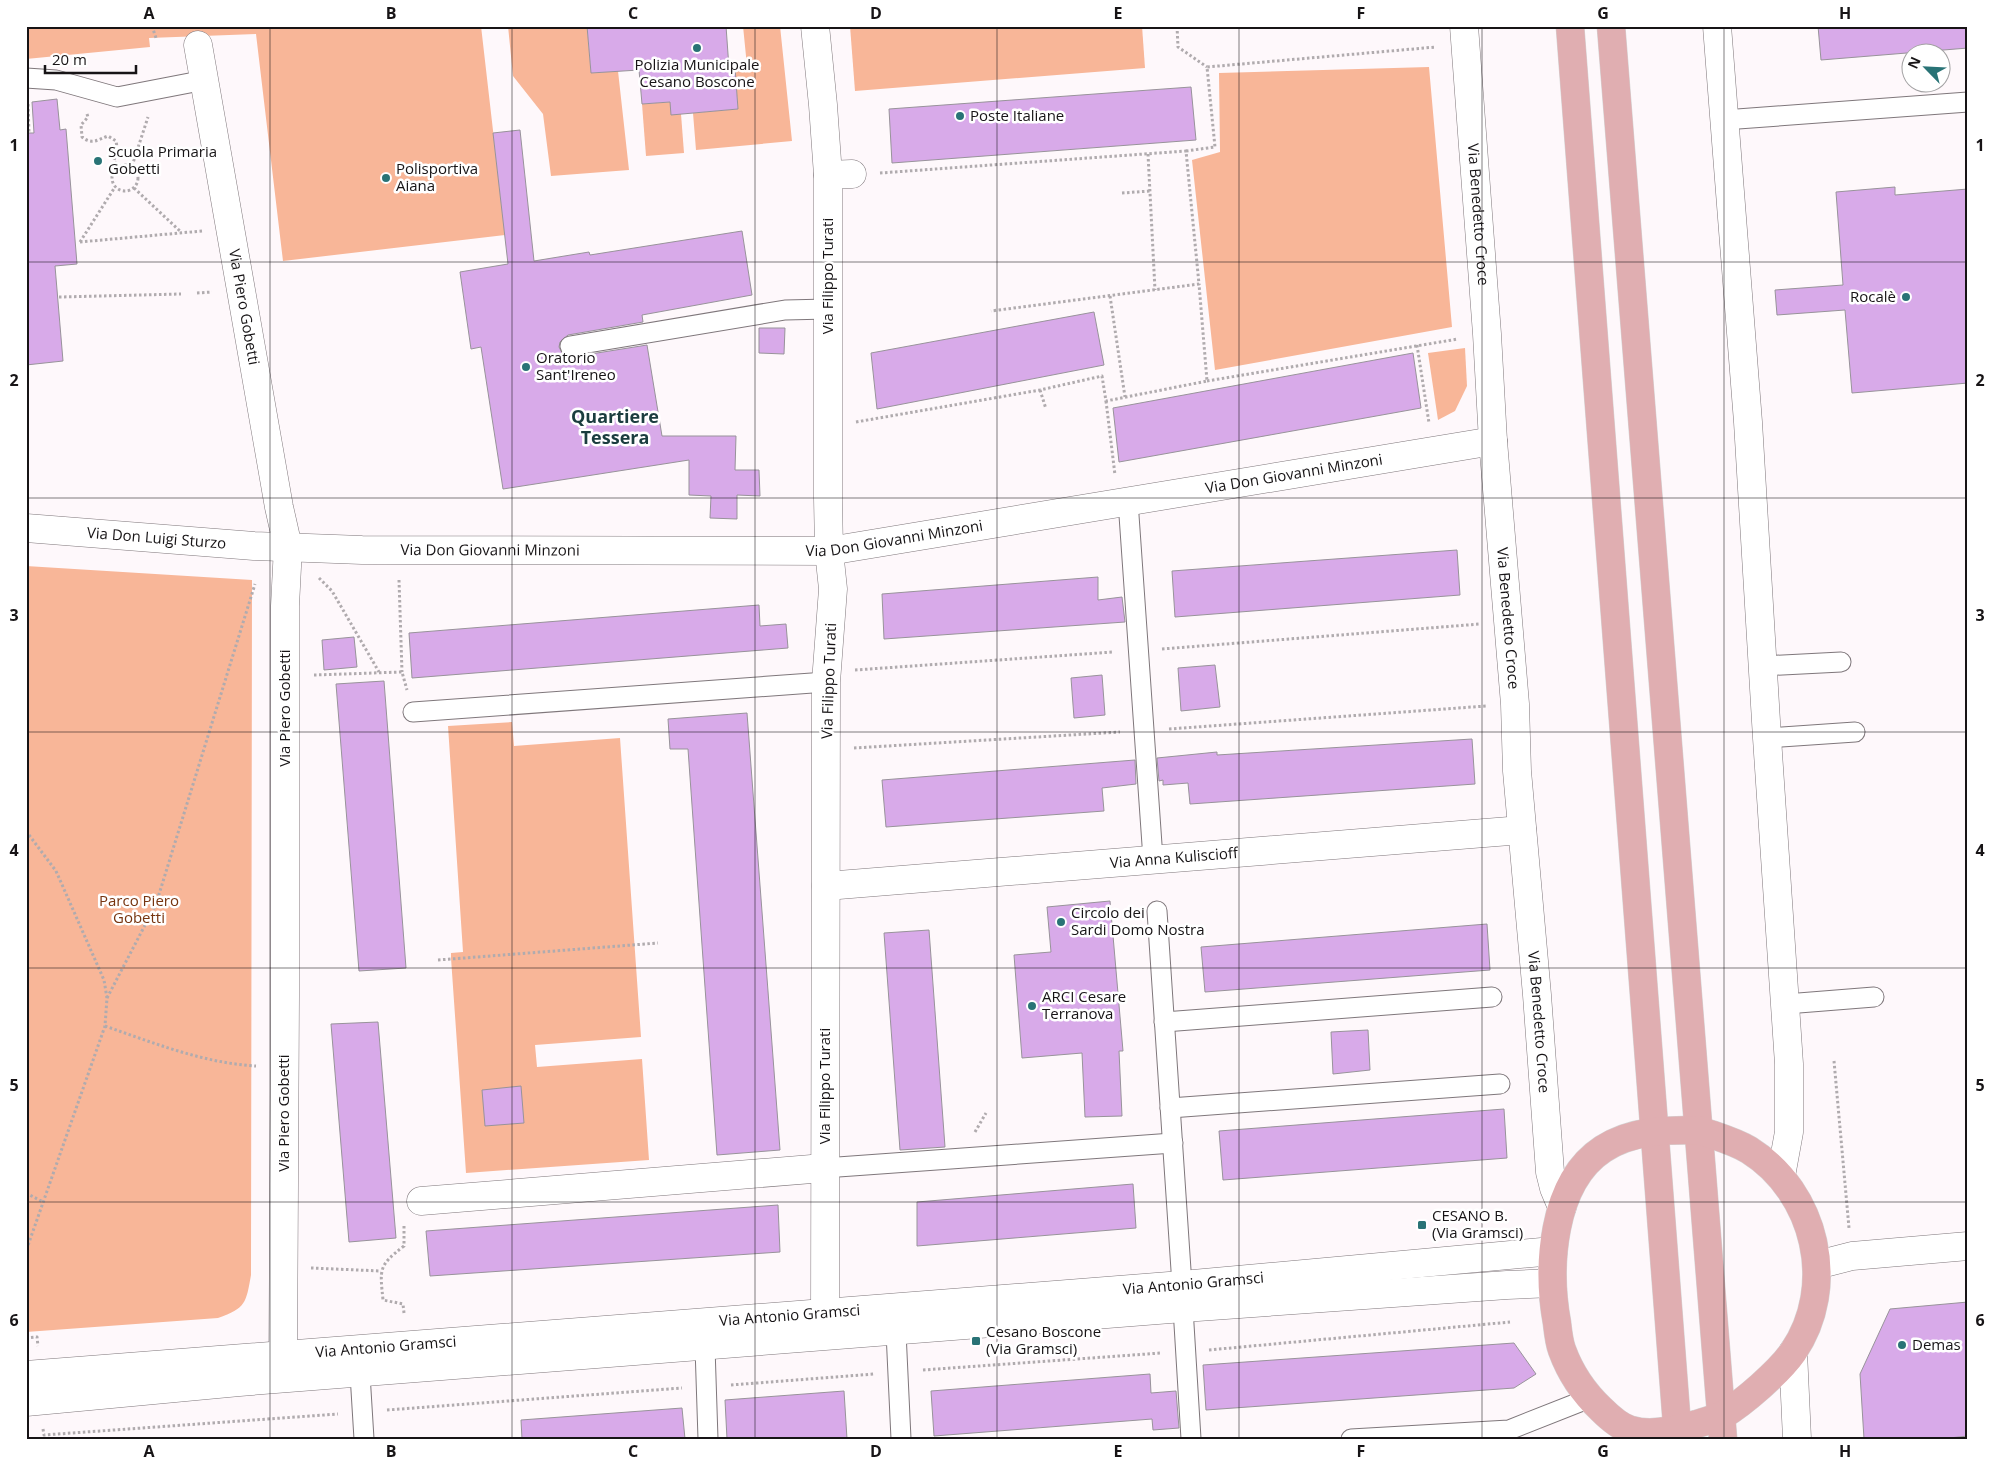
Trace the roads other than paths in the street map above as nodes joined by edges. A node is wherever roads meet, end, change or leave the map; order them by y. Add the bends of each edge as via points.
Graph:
1 (815, 26) edge
2 (1570, 26) edge
3 (1611, 26) edge
4 (1717, 26) edge
5 (1465, 35) edge
6 (198, 45) dead end
7 (205, 80) junction
8 (27, 87) edge
9 (1968, 102) edge
10 (1724, 120) junction
11 (828, 309) junction
12 (570, 346) dead end
13 (1493, 441) junction
14 (1128, 501) junction
15 (26, 528) edge
16 (288, 547) junction
17 (829, 551) junction
18 (1841, 662) dead end
19 (1762, 666) junction
20 (827, 677) junction
21 (413, 712) road end
22 (1855, 732) dead end
23 (1767, 738) junction
24 (1522, 830) junction
25 (1153, 859) junction
26 (826, 886) junction
27 (1156, 911) dead end
28 (1874, 997) dead end
29 (1492, 998) dead end
30 (1786, 1004) junction
31 (1164, 1022) junction
32 (1500, 1084) dead end
33 (1170, 1108) junction
34 (1699, 1130) junction
35 (1654, 1131) junction
36 (1173, 1143) junction
37 (824, 1168) junction
38 (1781, 1176) junction
39 (420, 1201) road end
40 (1562, 1207) junction
41 (1968, 1246) edge
42 (1553, 1251) junction
43 (1817, 1265) junction
44 (1552, 1283) junction
45 (1182, 1297) junction
46 (825, 1324) junction
47 (896, 1332) junction
48 (705, 1347) junction
49 (1793, 1352) junction
50 (283, 1367) junction
51 (360, 1374) junction
52 (26, 1375) edge
53 (1590, 1398) junction
54 (26, 1402) edge
55 (1722, 1427) edge
56 (1630, 1434) edge
57 (1678, 1434) edge
58 (364, 1439) edge
59 (708, 1439) edge
60 (902, 1439) edge
61 (1191, 1439) edge
62 (1351, 1439) edge
63 (1797, 1439) edge

1 - 11 street, Via Filippo Turati via 823,105 840,175
2 - 35 main road
3 - 34 main road
4 - 10 street
5 - 13 street, Via Benedetto Croce
6 - 7 street, Via Piero Gobetti
7 - 8 lane via 118,97 56,80
7 - 16 street, Via Piero Gobetti
9 - 10 lane
10 - 19 street via 1748,422
11 - 12 lane via 785,310
11 - 17 street, Via Filippo Turati
13 - 14 street, Via Don Giovanni Minzoni
13 - 24 street, Via Benedetto Croce
14 - 17 street, Via Don Giovanni Minzoni
14 - 25 lane
15 - 16 street, Via Don Luigi Sturzo
16 - 17 street, Via Don Giovanni Minzoni
16 - 50 street, Via Piero Gobetti via 285,606
17 - 20 street, Via Filippo Turati via 833,589
18 - 19 lane
19 - 23 street
20 - 21 lane
20 - 26 street, Via Filippo Turati
22 - 23 lane
23 - 30 street
24 - 25 street, Via Anna Kuliscioff
24 - 40 street, Via Benedetto Croce via 1550,1172
25 - 26 street, Via Anna Kuliscioff
26 - 37 street, Via Filippo Turati
27 - 31 lane
28 - 30 lane
29 - 31 lane
30 - 38 street via 1789,1132
31 - 33 lane
32 - 33 lane
33 - 36 lane
34 - 35 main road
34 - 38 main road via 1748,1150
34 - 55 main road
35 - 40 main road via 1604,1148 1577,1176
35 - 57 main road
36 - 37 lane
36 - 45 lane
37 - 39 street
37 - 46 street, Via Filippo Turati
38 - 43 main road via 1798,1200 1808,1223
40 - 42 main road
41 - 43 street via 1852,1256
42 - 44 main road
42 - 45 street, Via Antonio Gramsci
43 - 49 main road via 1813,1304
44 - 45 street, Via Antonio Gramsci
44 - 53 main road via 1561,1348
45 - 46 street, Via Antonio Gramsci via 904,1308
45 - 47 street, Via Antonio Gramsci
45 - 61 lane
46 - 47 street, Via Antonio Gramsci
46 - 48 street, Via Antonio Gramsci
46 - 50 street, Via Antonio Gramsci
47 - 60 lane
48 - 51 street, Via Antonio Gramsci
48 - 59 lane
49 - 55 main road
49 - 63 street
50 - 51 street, Via Antonio Gramsci
50 - 52 street, Via Antonio Gramsci
50 - 54 street, Via Antonio Gramsci
51 - 58 lane
53 - 56 main road
53 - 62 lane via 1509,1430
55 - 57 main road
56 - 57 main road

